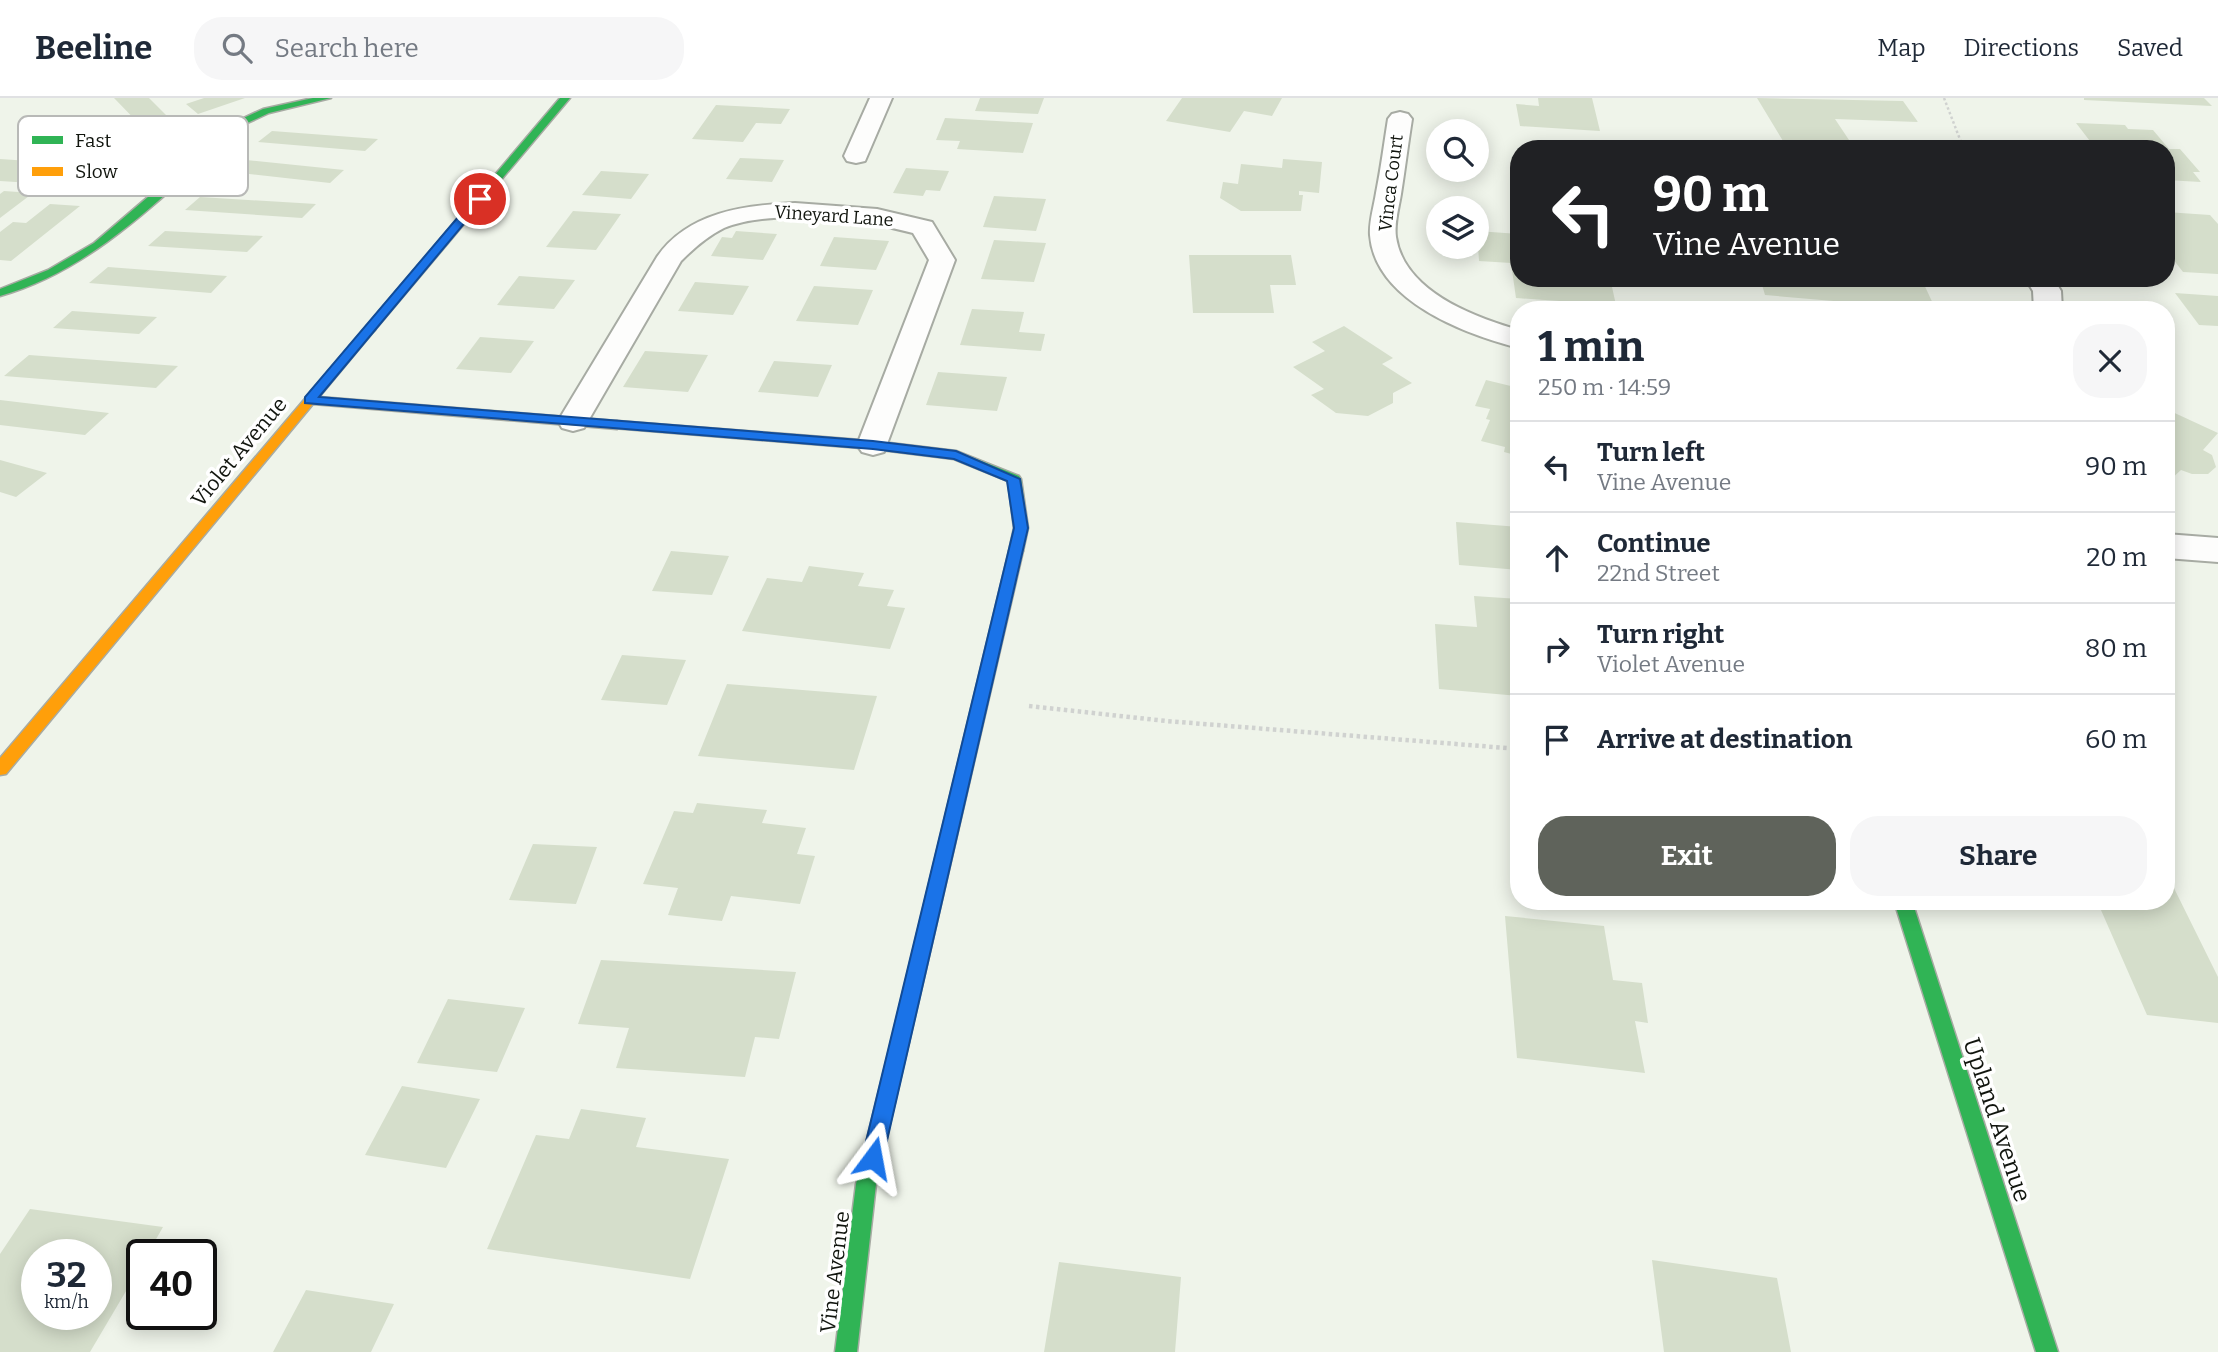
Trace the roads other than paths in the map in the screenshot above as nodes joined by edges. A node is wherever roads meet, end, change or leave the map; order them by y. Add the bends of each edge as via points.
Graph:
1 (326, 98) edge
2 (565, 98) edge
3 (881, 98) edge
4 (248, 119) edge
5 (1400, 119) dead end
6 (856, 156) dead end
7 (154, 196) edge
8 (0, 293) edge
9 (1510, 336) edge
10 (309, 400) junction
11 (573, 421) junction
12 (873, 445) junction
13 (2175, 547) edge
14 (2218, 550) edge
15 (0, 769) edge
16 (1906, 910) edge
17 (846, 1352) edge
18 (2047, 1352) edge

1 - 4 street
2 - 10 street, Violet Avenue
3 - 6 street
5 - 9 street, Vinca Court via 1383,237 1391,263 1413,289 1447,312
7 - 8 street via 98,244 52,272
10 - 11 street
10 - 15 street, Violet Avenue
11 - 12 street
11 - 12 street, Vineyard Lane via 681,245 723,220 769,211 825,212 900,220 923,228 942,260
12 - 17 street, Vine Avenue via 956,455 1014,479 1021,528 866,1185
13 - 14 street
16 - 18 street, Upland Avenue

